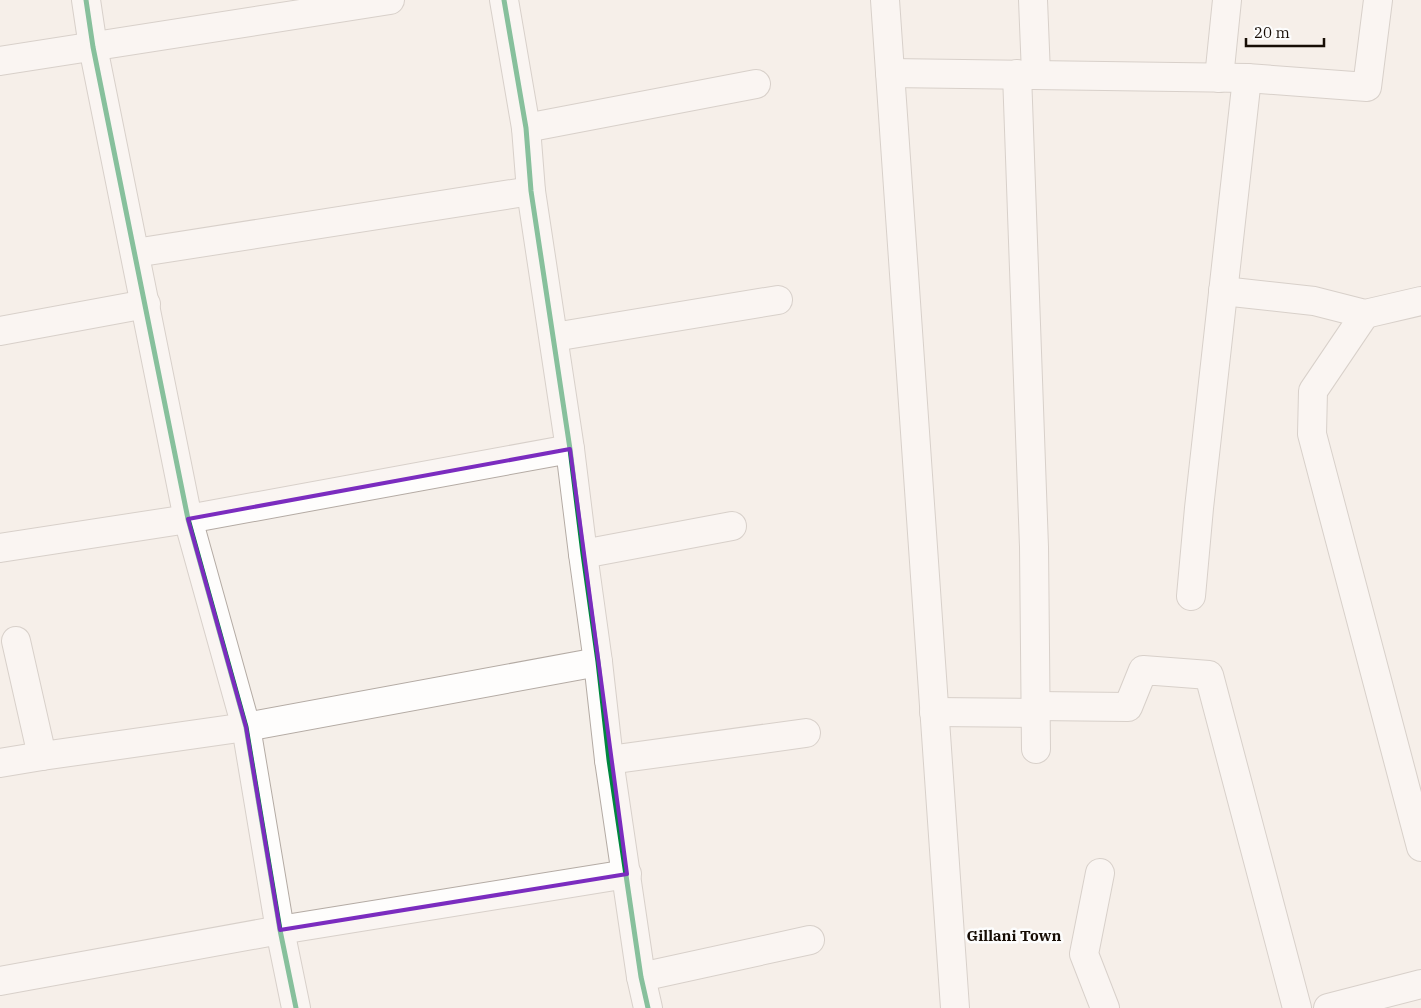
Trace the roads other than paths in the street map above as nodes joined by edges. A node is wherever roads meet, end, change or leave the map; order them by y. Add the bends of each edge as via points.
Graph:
1 (86, 0) edge
2 (390, 0) edge
3 (504, 0) edge
4 (885, 0) edge
5 (1033, 0) edge
6 (1227, 0) edge
7 (1378, 0) edge
8 (94, 46) junction
9 (0, 61) edge
10 (890, 73) junction
11 (1027, 74) junction
12 (1219, 78) junction
13 (1247, 78) junction
14 (756, 84) dead end
15 (526, 128) junction
16 (531, 192) junction
17 (135, 252) junction
18 (1223, 291) junction
19 (778, 300) dead end
20 (1421, 301) edge
21 (146, 304) junction
22 (1366, 314) junction
23 (0, 331) edge
24 (554, 337) junction
25 (570, 448) junction
26 (188, 519) junction
27 (732, 526) dead end
28 (0, 548) edge
29 (583, 554) junction
30 (1192, 596) dead end
31 (16, 641) dead end
32 (598, 662) junction
33 (1036, 709) junction
34 (934, 712) junction
35 (246, 727) junction
36 (806, 733) dead end
37 (1036, 749) dead end
38 (42, 756) junction
39 (609, 760) junction
40 (0, 763) edge
41 (1421, 847) edge
42 (1100, 873) dead end
43 (627, 874) junction
44 (280, 930) junction
45 (810, 940) dead end
46 (641, 977) junction
47 (0, 981) edge
48 (1421, 984) edge
49 (296, 1008) edge
50 (648, 1008) edge
51 (955, 1008) edge
52 (1105, 1008) edge
53 (1297, 1008) edge
54 (1328, 1008) edge

1 - 8 street
2 - 8 street
3 - 15 street
4 - 10 street
5 - 11 street
6 - 12 street
7 - 13 street via 1367,87
8 - 9 street
8 - 17 street
10 - 11 street
10 - 34 street
11 - 12 street
11 - 33 street
12 - 13 street
13 - 18 street
14 - 15 street
15 - 16 street
16 - 17 street
16 - 24 street
17 - 21 street
18 - 22 street via 1314,301
18 - 30 street
19 - 24 street
20 - 22 street
21 - 23 street
21 - 26 street
22 - 41 street via 1313,391 1312,434
24 - 25 street
25 - 26 street
25 - 29 street
26 - 28 street
26 - 35 street
27 - 29 street
29 - 32 street
31 - 38 street
32 - 35 street
32 - 39 street
33 - 34 street
33 - 37 street
33 - 53 street via 1128,707 1143,670 1209,675
34 - 51 street
35 - 38 street
35 - 44 street
36 - 39 street
38 - 40 street
39 - 43 street
42 - 52 street via 1084,954
43 - 44 street
43 - 46 street
44 - 47 street
44 - 49 street
45 - 46 street
46 - 50 street
48 - 54 street

